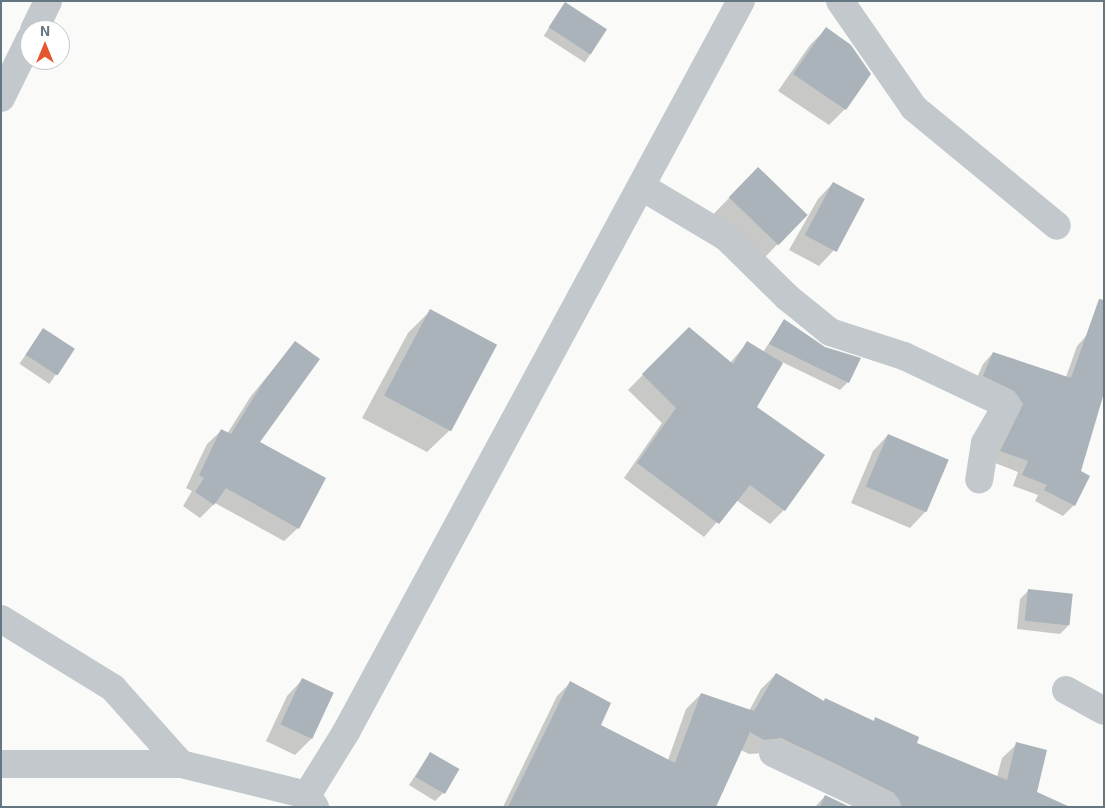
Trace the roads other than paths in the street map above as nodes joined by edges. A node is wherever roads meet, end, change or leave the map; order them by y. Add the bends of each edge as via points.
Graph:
1 (48, 1) edge
2 (741, 1) edge
3 (840, 1) edge
4 (39, 20) edge
5 (20, 59) edge
6 (1, 98) edge
7 (642, 187) junction
8 (1057, 226) dead end
9 (979, 480) dead end
10 (1, 620) edge
11 (1066, 690) dead end
12 (1104, 711) edge
13 (773, 754) dead end
14 (1, 764) edge
15 (181, 764) junction
16 (311, 801) edge
17 (887, 807) edge

1 - 4 street
2 - 7 street
3 - 8 street via 914,108
5 - 6 street
7 - 9 street via 726,237 786,298 830,332 904,356 1007,405 985,443
7 - 16 street
10 - 15 street via 113,688
11 - 12 street
13 - 17 street
14 - 15 street
15 - 16 street

